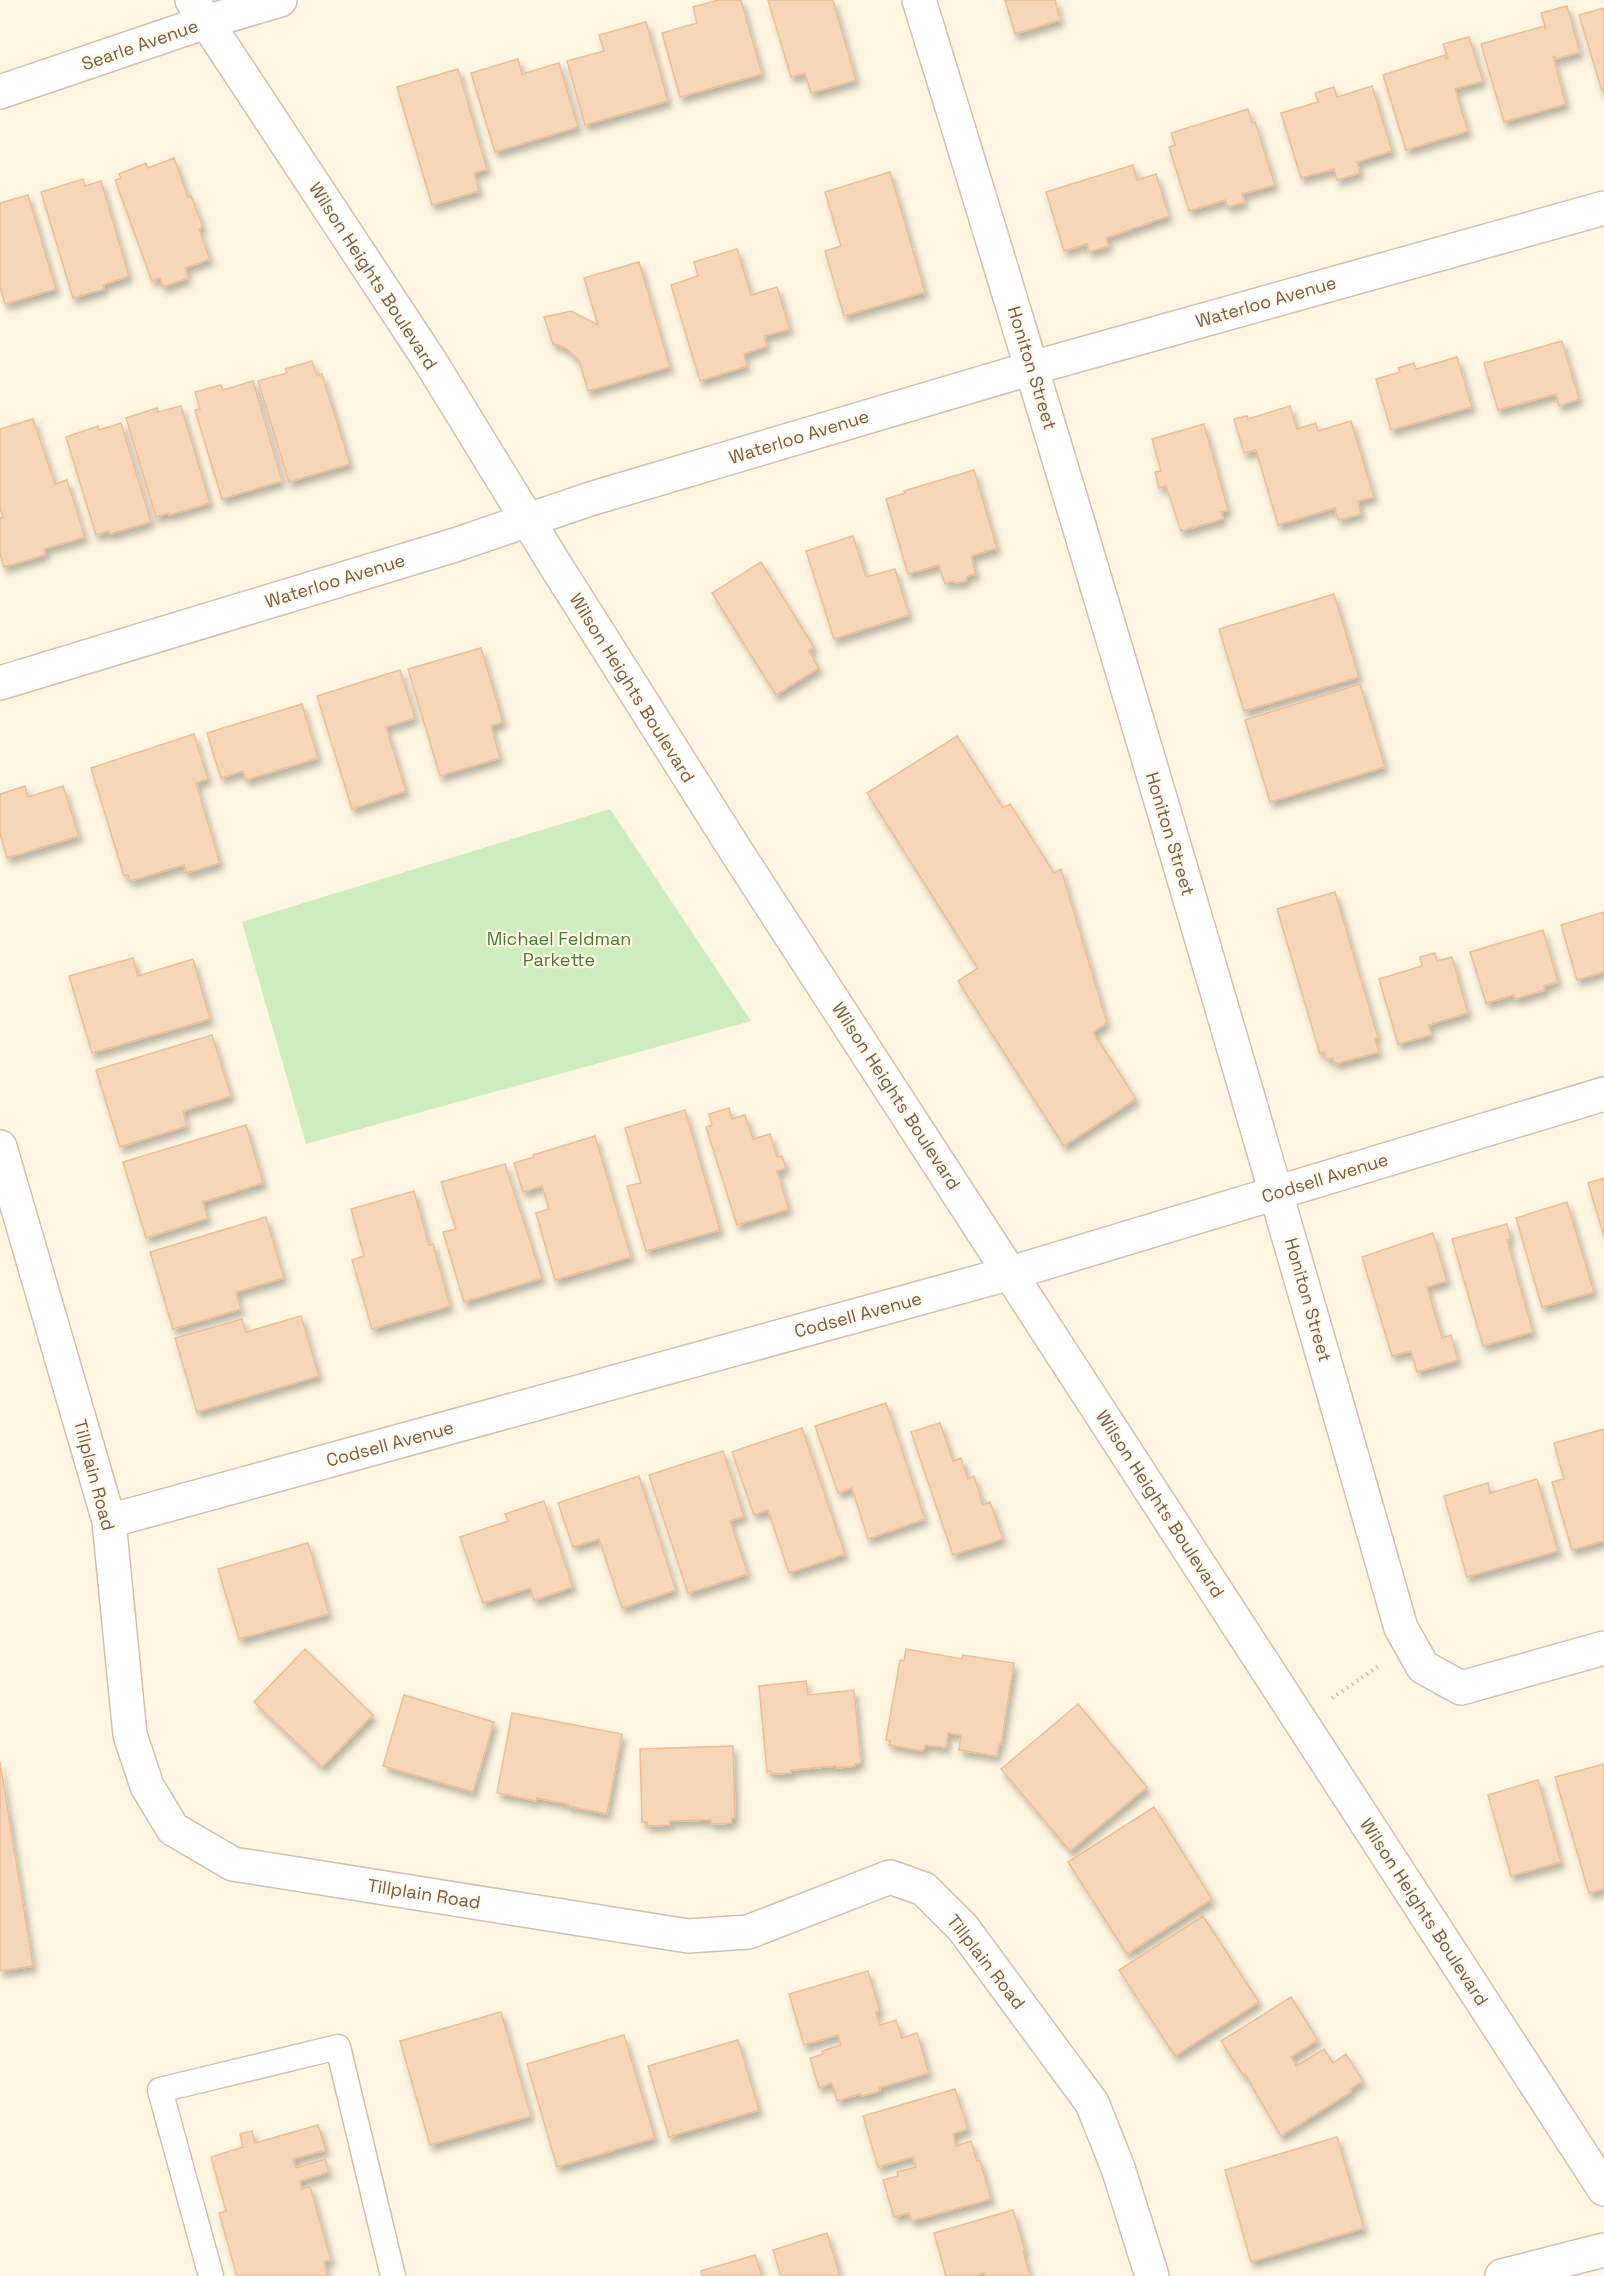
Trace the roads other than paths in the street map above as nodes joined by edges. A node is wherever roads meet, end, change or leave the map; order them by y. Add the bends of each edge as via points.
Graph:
1 (280, 0) edge
2 (919, 0) edge
3 (199, 11) edge
4 (0, 92) edge
5 (1604, 208) edge
6 (1032, 368) junction
7 (528, 520) junction
8 (0, 683) edge
9 (1604, 1094) edge
10 (0, 1147) edge
11 (1277, 1192) junction
12 (1011, 1273) junction
13 (109, 1521) junction
14 (1604, 1648) edge
15 (1604, 2189) edge
16 (1604, 2250) edge
17 (211, 2276) edge
18 (393, 2276) edge
19 (1152, 2276) edge
20 (1502, 2276) edge

1 - 3 street, Searle Avenue
2 - 6 street, Honiton Street
3 - 4 street, Searle Avenue
3 - 7 street, Wilson Heights Boulevard via 430,361
5 - 6 street, Waterloo Avenue
6 - 7 street, Waterloo Avenue
6 - 11 street, Honiton Street
7 - 8 street, Waterloo Avenue
7 - 12 street, Wilson Heights Boulevard via 736,851
9 - 11 street, Codsell Avenue
10 - 13 street, Tillplain Road
11 - 12 street, Codsell Avenue
11 - 14 street, Honiton Street via 1401,1628 1417,1656 1461,1688
12 - 13 street, Codsell Avenue
12 - 15 street, Wilson Heights Boulevard
13 - 19 street, Tillplain Road via 130,1735 147,1786 173,1829 233,1864 688,1936 748,1932 890,1877 924,1889 963,1928 1092,2103 1118,2168
16 - 20 street
17 - 18 lane via 160,2090 338,2048

